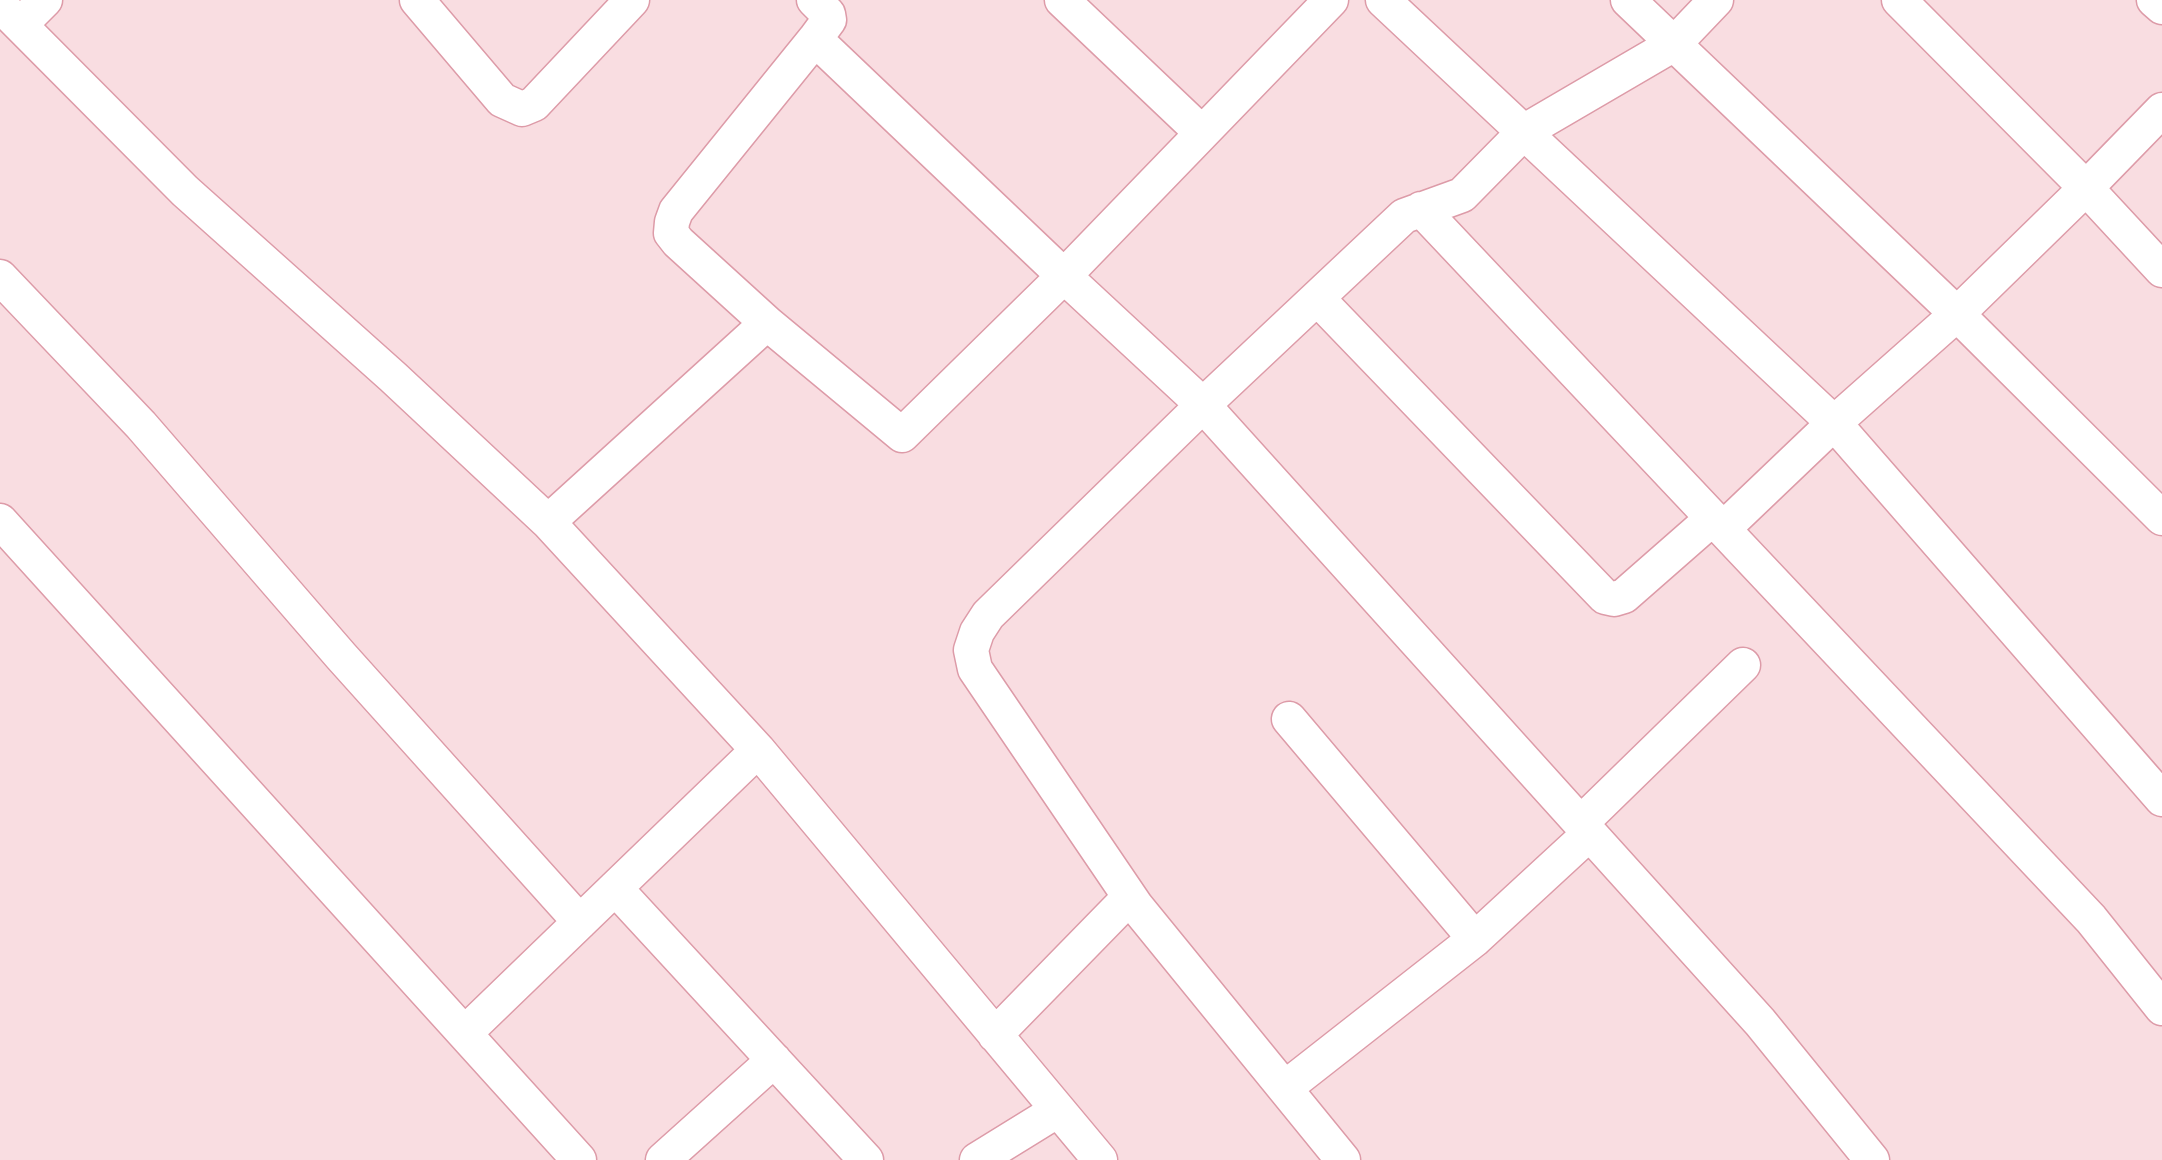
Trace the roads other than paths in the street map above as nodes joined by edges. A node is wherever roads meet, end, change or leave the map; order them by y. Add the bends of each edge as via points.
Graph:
1 (45, 0) edge
2 (417, 0) edge
3 (632, 0) edge
4 (814, 0) edge
5 (1062, 0) edge
6 (1331, 0) edge
7 (1383, 0) edge
8 (1628, 0) edge
9 (1716, 0) edge
10 (1899, 0) edge
11 (2154, 0) edge
12 (2162, 7) edge
13 (10, 15) edge
14 (815, 39) junction
15 (1674, 44) junction
16 (2162, 110) edge
17 (1525, 131) junction
18 (1202, 133) junction
19 (2086, 188) junction
20 (1421, 209) junction
21 (2162, 270) edge
22 (1064, 276) junction
23 (0, 277) edge
24 (1317, 298) junction
25 (1957, 314) junction
26 (767, 323) junction
27 (1203, 405) junction
28 (1834, 423) junction
29 (2159, 511) edge
30 (0, 521) edge
31 (548, 522) junction
32 (1718, 523) junction
33 (1743, 665) dead end
34 (1289, 719) dead end
35 (758, 750) junction
36 (2162, 799) edge
37 (1585, 828) junction
38 (615, 888) junction
39 (1136, 906) junction
40 (580, 922) junction
41 (1475, 939) junction
42 (2162, 1008) edge
43 (465, 1033) junction
44 (995, 1035) junction
45 (774, 1060) junction
46 (1285, 1088) junction
47 (1058, 1110) junction
48 (579, 1160) edge
49 (663, 1160) edge
50 (866, 1160) edge
51 (977, 1160) edge
52 (1100, 1160) edge
53 (1343, 1160) edge
54 (1872, 1160) edge

1 - 13 street
2 - 3 street via 502,100 522,109 534,104
4 - 14 street via 829,20
5 - 18 street
6 - 18 street
7 - 17 street
8 - 15 street
9 - 15 street
10 - 19 street
11 - 12 street
13 - 31 street via 185,191
14 - 22 street
14 - 26 street via 672,222 671,233 678,242
15 - 17 street
15 - 25 street
16 - 19 street
17 - 20 street via 1462,195
17 - 28 street
18 - 22 street
19 - 21 street
19 - 25 street
20 - 24 street via 1404,216
20 - 32 street
22 - 26 street via 902,435
22 - 27 street
23 - 40 street via 141,425
24 - 27 street
24 - 32 street via 1605,597 1624,596
25 - 28 street
25 - 29 street
26 - 31 street
27 - 37 street
27 - 39 street via 988,615 971,650 975,669
28 - 32 street
28 - 36 street
30 - 43 street
31 - 35 street
32 - 42 street via 2091,919
33 - 37 street
34 - 41 street
35 - 38 street
35 - 44 street
37 - 41 street
37 - 54 street via 1778,1042
38 - 40 street
38 - 45 street
39 - 44 street via 1120,907
39 - 46 street
40 - 43 street
41 - 46 street
43 - 48 street
44 - 47 street
45 - 49 street
45 - 50 street
46 - 53 street
47 - 51 street
47 - 52 street

